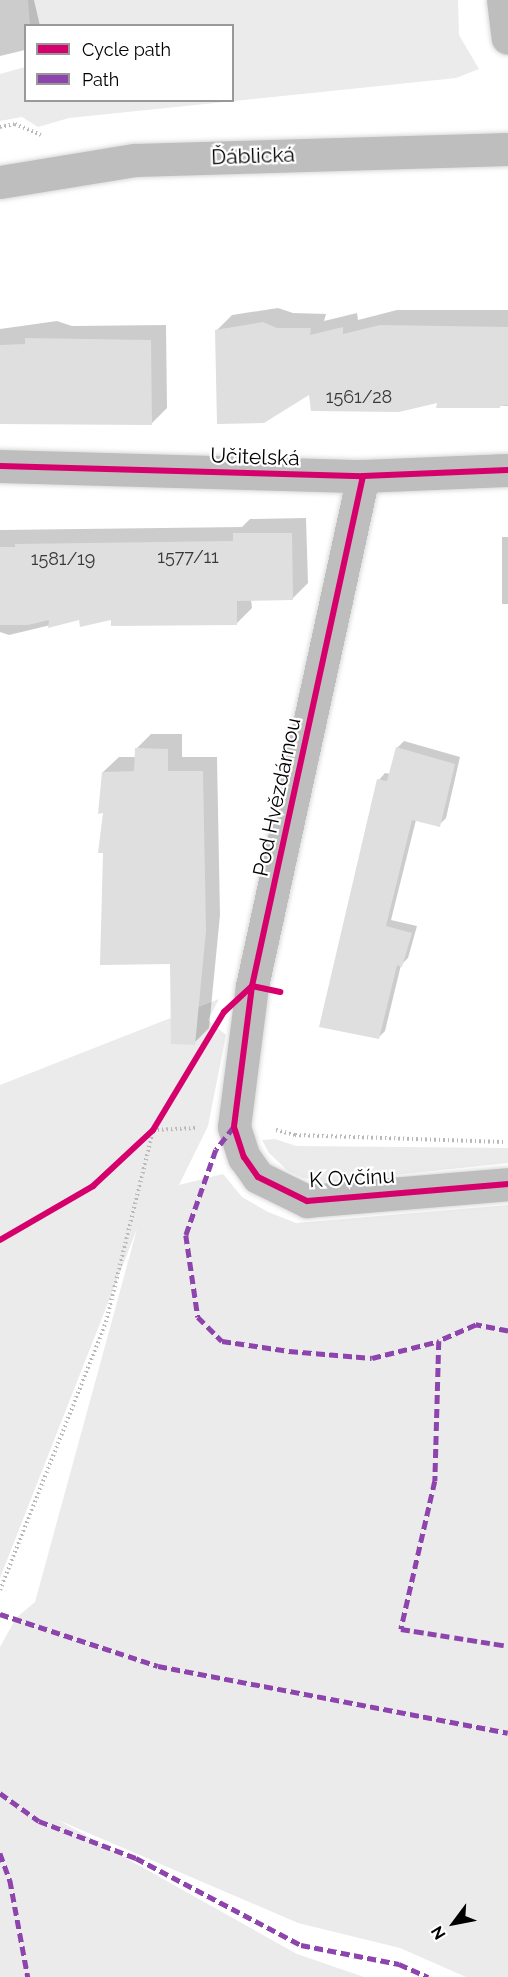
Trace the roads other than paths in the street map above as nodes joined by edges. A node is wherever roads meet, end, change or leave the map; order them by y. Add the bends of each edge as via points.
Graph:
1 (503, 0) edge
2 (508, 38) edge
3 (508, 149) edge
4 (0, 182) edge
5 (0, 466) edge
6 (508, 470) edge
7 (363, 476) junction
8 (234, 1127) joint
9 (508, 1184) edge

1 - 2 street
3 - 4 street, Ďáblická via 135,160
5 - 7 street, Učitelská
6 - 7 street, Učitelská
7 - 8 street, Pod Hvězdárnou via 252,986
8 - 9 street, K Ovčínu via 244,1157 258,1176 307,1201

